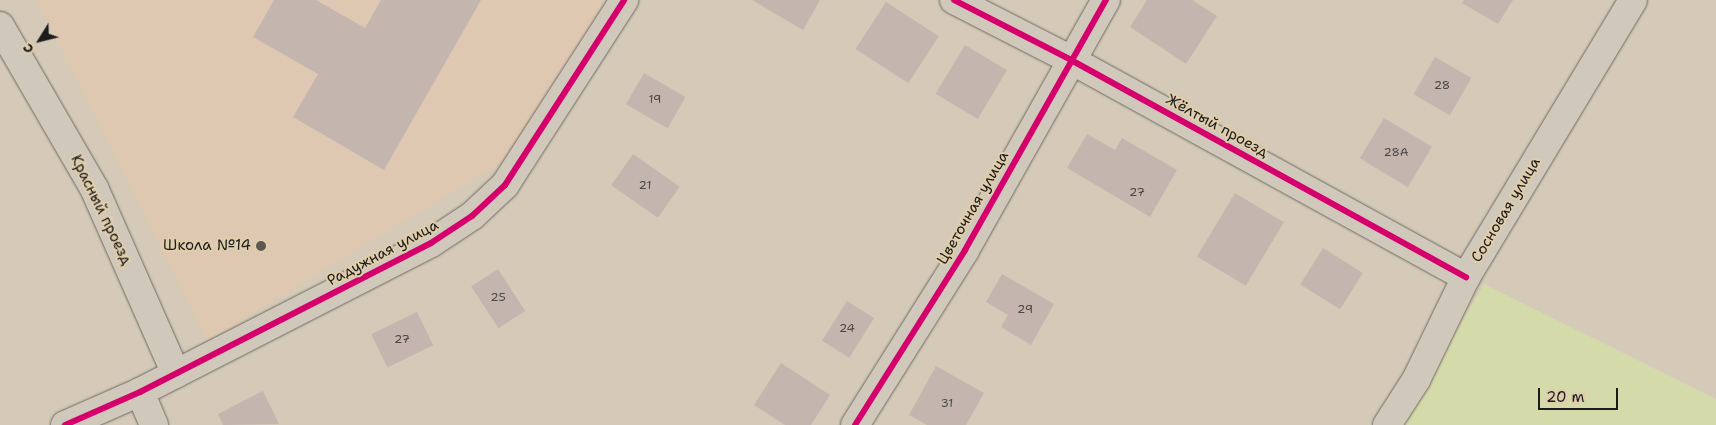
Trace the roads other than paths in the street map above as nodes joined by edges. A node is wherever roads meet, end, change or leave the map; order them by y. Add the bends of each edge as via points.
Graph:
1 (624, 0) edge
2 (954, 0) edge
3 (1106, 0) edge
4 (1633, 0) edge
5 (0, 26) edge
6 (1071, 60) junction
7 (1466, 277) junction
8 (176, 374) junction
9 (140, 392) junction
10 (65, 425) edge
11 (154, 425) edge
12 (855, 425) edge
13 (1387, 425) edge

1 - 8 street, Радужная улица via 504,185 472,216 431,243
2 - 6 street, Жёлтый проезд
3 - 6 street, Цветочная улица
4 - 7 street, Сосновая улица
5 - 8 street, Красный проезд via 94,188
6 - 7 street, Жёлтый проезд
6 - 12 street, Цветочная улица via 965,250
7 - 13 street, Сосновая улица via 1416,380
8 - 9 street, Радужная улица
9 - 10 street, Радужная улица
9 - 11 street

